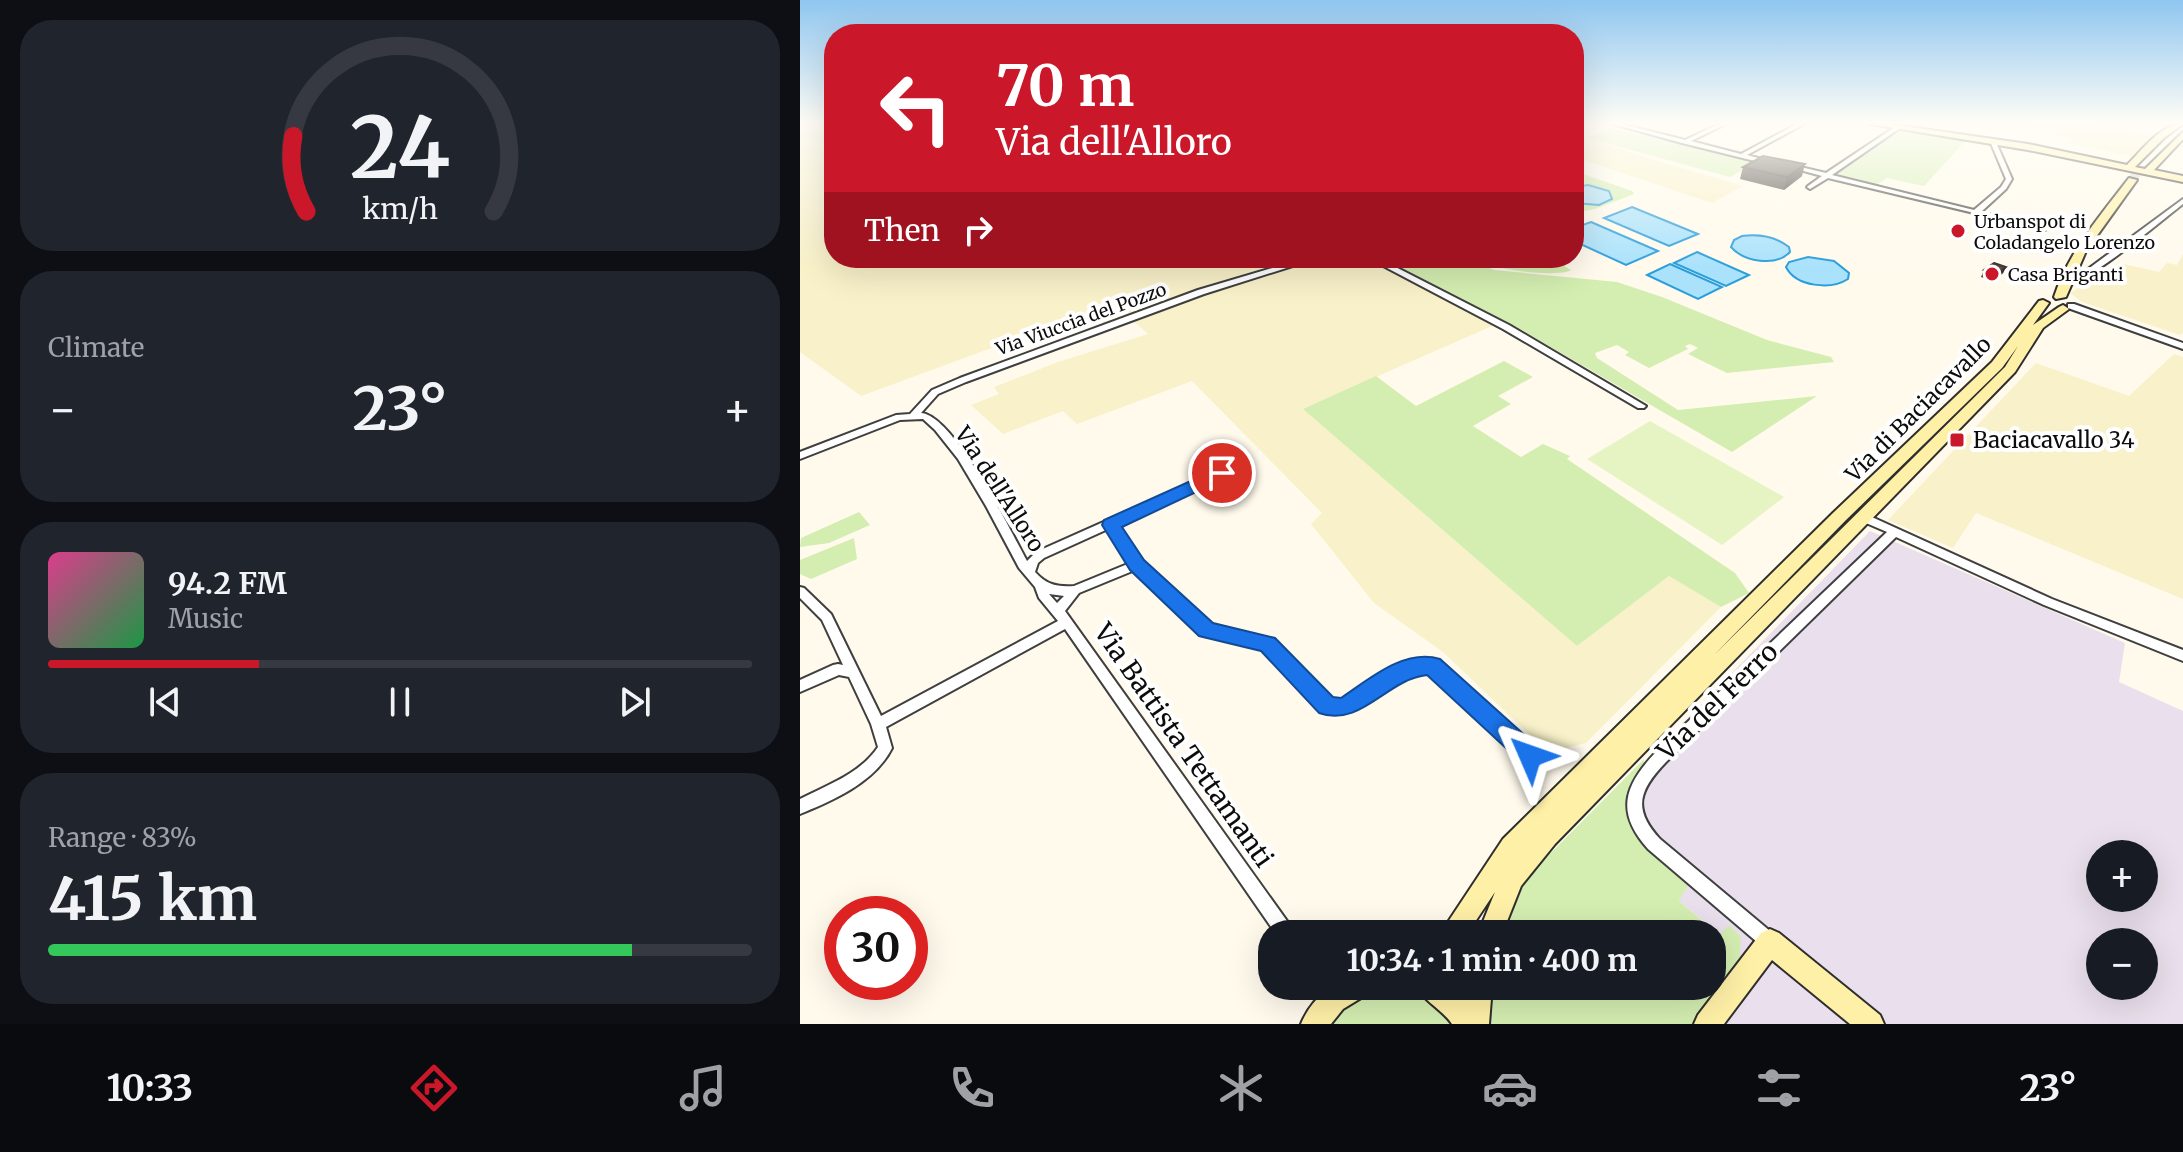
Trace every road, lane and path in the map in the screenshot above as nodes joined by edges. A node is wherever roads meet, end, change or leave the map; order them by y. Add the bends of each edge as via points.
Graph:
1 (1815, 172) edge
2 (1828, 172) edge
3 (2006, 172) edge
4 (2131, 172) edge
5 (2136, 173) junction
6 (1825, 174) junction
7 (2178, 178) edge
8 (1810, 187) dead end
9 (2182, 203) edge
10 (1976, 212) junction
11 (2043, 229) dead end
12 (1281, 268) edge
13 (1391, 268) edge
14 (2064, 300) junction
15 (2183, 346) edge
16 (1641, 406) dead end
17 (915, 414) junction
18 (800, 456) edge
19 (1222, 473) dead end
20 (1857, 512) junction
21 (1111, 525) junction
22 (1894, 532) junction
23 (1137, 565) junction
24 (1030, 571) junction
25 (1041, 586) junction
26 (1075, 590) junction
27 (800, 591) edge
28 (1063, 616) junction
29 (843, 652) junction
30 (2183, 656) edge
31 (826, 673) junction
32 (853, 673) junction
33 (800, 686) edge
34 (878, 724) junction
35 (1530, 756) dead end
36 (800, 807) edge
37 (1276, 920) edge
38 (1461, 920) edge
39 (1496, 920) edge
40 (1770, 942) junction
41 (1325, 1000) edge
42 (1448, 1000) edge
43 (1478, 1000) edge
44 (1314, 1024) edge
45 (1467, 1024) edge
46 (1476, 1024) edge
47 (1707, 1024) edge
48 (1871, 1024) edge

1 - 6 street
2 - 6 street
3 - 10 street via 2004,188
4 - 5 main road
5 - 7 main road
5 - 14 main road, Via di Baciacavallo via 2086,244
6 - 8 street
6 - 10 street
9 - 14 street, Via di Baciacavallo via 2091,271
10 - 11 street
12 - 17 street, Via Viuccia del Pozzo via 963,380 935,392
13 - 16 street
14 - 15 street
14 - 20 main road, Via di Baciacavallo via 2027,340 2010,369
14 - 20 main road, Via di Baciacavallo via 2041,299 1997,365
17 - 18 street
17 - 24 street, Via dell'Alloro via 929,420 955,449 1020,563
19 - 21 street
20 - 22 street
20 - 38 main road, Via del Ferro via 1625,731 1511,847
20 - 39 main road, Via del Ferro via 1547,836 1512,878
21 - 23 street
21 - 24 street via 1040,555
22 - 30 street
22 - 40 street, Via del Ferro via 1652,764 1637,794 1634,817 1654,844
23 - 26 street, Via dell'Alloro
23 - 35 street via 1202,627 1271,647 1327,706 1344,708 1406,668 1432,666
24 - 25 street, Via dell'Alloro
25 - 26 street, Via dell'Alloro
25 - 28 street, Via Battista Tettamanti
26 - 28 street, Via dell'Alloro
27 - 29 street via 827,617
28 - 34 street
28 - 37 street, Via Battista Tettamanti
29 - 31 street
29 - 32 street
31 - 32 street
31 - 33 street
32 - 34 street
34 - 36 street via 884,741 879,759
40 - 47 main road
40 - 48 main road
41 - 44 main road
42 - 45 main road
43 - 46 main road

